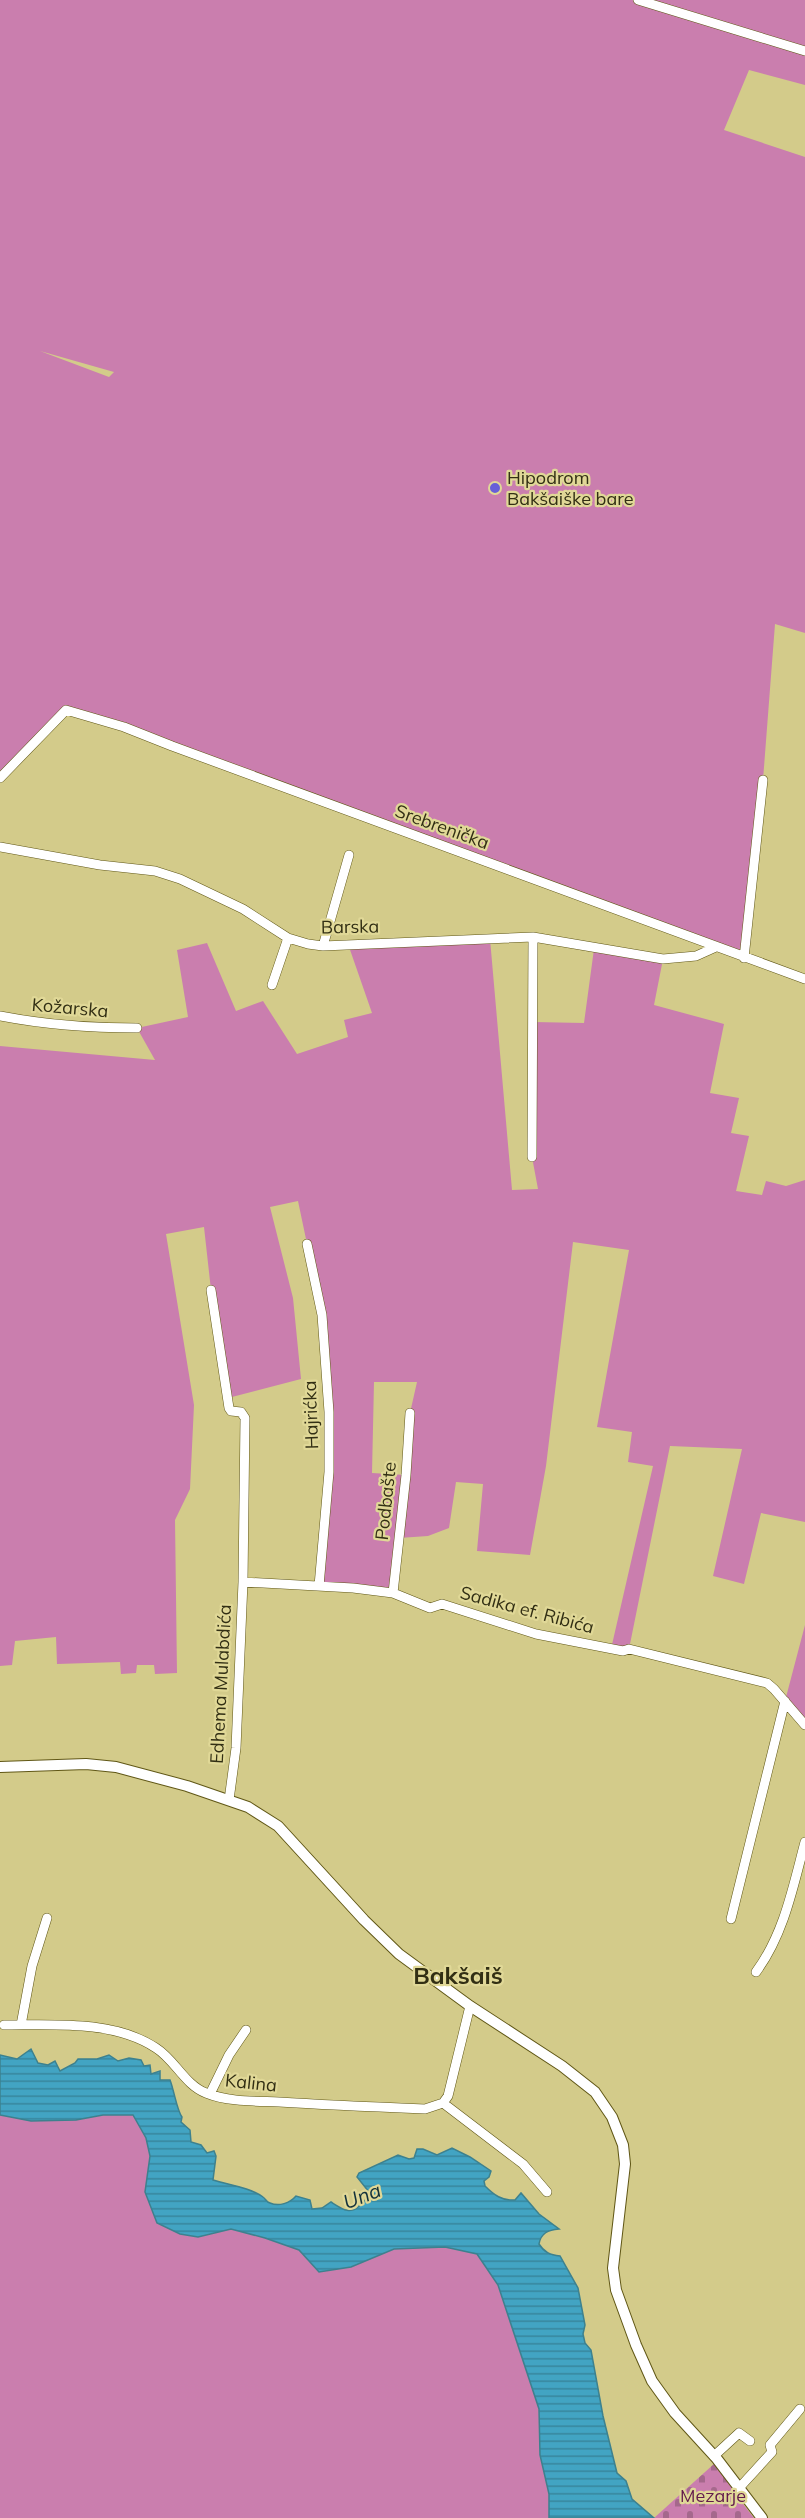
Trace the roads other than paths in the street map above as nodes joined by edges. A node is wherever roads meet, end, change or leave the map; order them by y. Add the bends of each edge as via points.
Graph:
1 (638, 0) edge
2 (805, 51) edge
3 (0, 778) edge
4 (763, 780) dead end
5 (0, 847) edge
6 (349, 855) dead end
7 (533, 937) junction
8 (288, 938) junction
9 (323, 946) junction
10 (716, 947) junction
11 (744, 957) junction
12 (805, 979) edge
13 (272, 985) dead end
14 (0, 1016) edge
15 (137, 1028) dead end
16 (532, 1157) dead end
17 (307, 1244) dead end
18 (211, 1290) dead end
19 (410, 1413) dead end
20 (243, 1582) junction
21 (256, 1583) joint
22 (319, 1586) junction
23 (393, 1593) junction
24 (785, 1701) junction
25 (805, 1725) edge
26 (0, 1767) edge
27 (229, 1800) junction
28 (805, 1842) edge
29 (47, 1918) dead end
30 (731, 1919) dead end
31 (756, 1972) dead end
32 (470, 2006) junction
33 (4, 2025) dead end
34 (21, 2025) junction
35 (246, 2030) dead end
36 (210, 2094) junction
37 (443, 2103) junction
38 (547, 2192) dead end
39 (800, 2409) dead end
40 (750, 2441) dead end
41 (714, 2456) junction
42 (740, 2487) junction
43 (762, 2518) edge

1 - 2 street
3 - 10 street, Srebrenička via 66,710 124,727
4 - 11 street
5 - 8 street, Barska via 180,879 243,909
6 - 9 street
7 - 9 street, Barska
7 - 10 street, Barska via 663,959 696,956
7 - 16 street
8 - 9 street, Barska
8 - 13 street
10 - 11 street, Srebrenička
11 - 12 street, Srebrenička
14 - 15 street, Kožarska via 45,1024
17 - 22 street, Hajrićka via 322,1315 330,1434
18 - 20 street via 229,1408 245,1418
19 - 23 street, Podbašte
20 - 21 street, Edhema Mulabdića
20 - 27 street, Edhema Mulabdića via 236,1748
21 - 22 street, Sadika ef. Ribića
22 - 23 street, Sadika ef. Ribića
23 - 24 street, Sadika ef. Ribića via 430,1608 442,1604 536,1634 629,1649 756,1680 774,1689
24 - 25 street, Sadika ef. Ribića
24 - 30 street
26 - 27 street via 116,1767
27 - 32 street via 278,1826 399,1954
28 - 31 street via 779,1933
29 - 34 street via 32,1966
32 - 37 street via 448,2097
32 - 41 street via 562,2066 595,2092 612,2117 623,2145 625,2164 614,2248 616,2290 652,2381
33 - 34 street, Kalina
34 - 36 street, Kalina via 85,2027 131,2035 155,2047 194,2086
35 - 36 street
36 - 37 street, Kalina via 253,2101 386,2108 425,2109
37 - 38 street via 523,2164
39 - 42 street via 770,2445 772,2452
40 - 41 street via 740,2433
41 - 42 street
42 - 43 street

